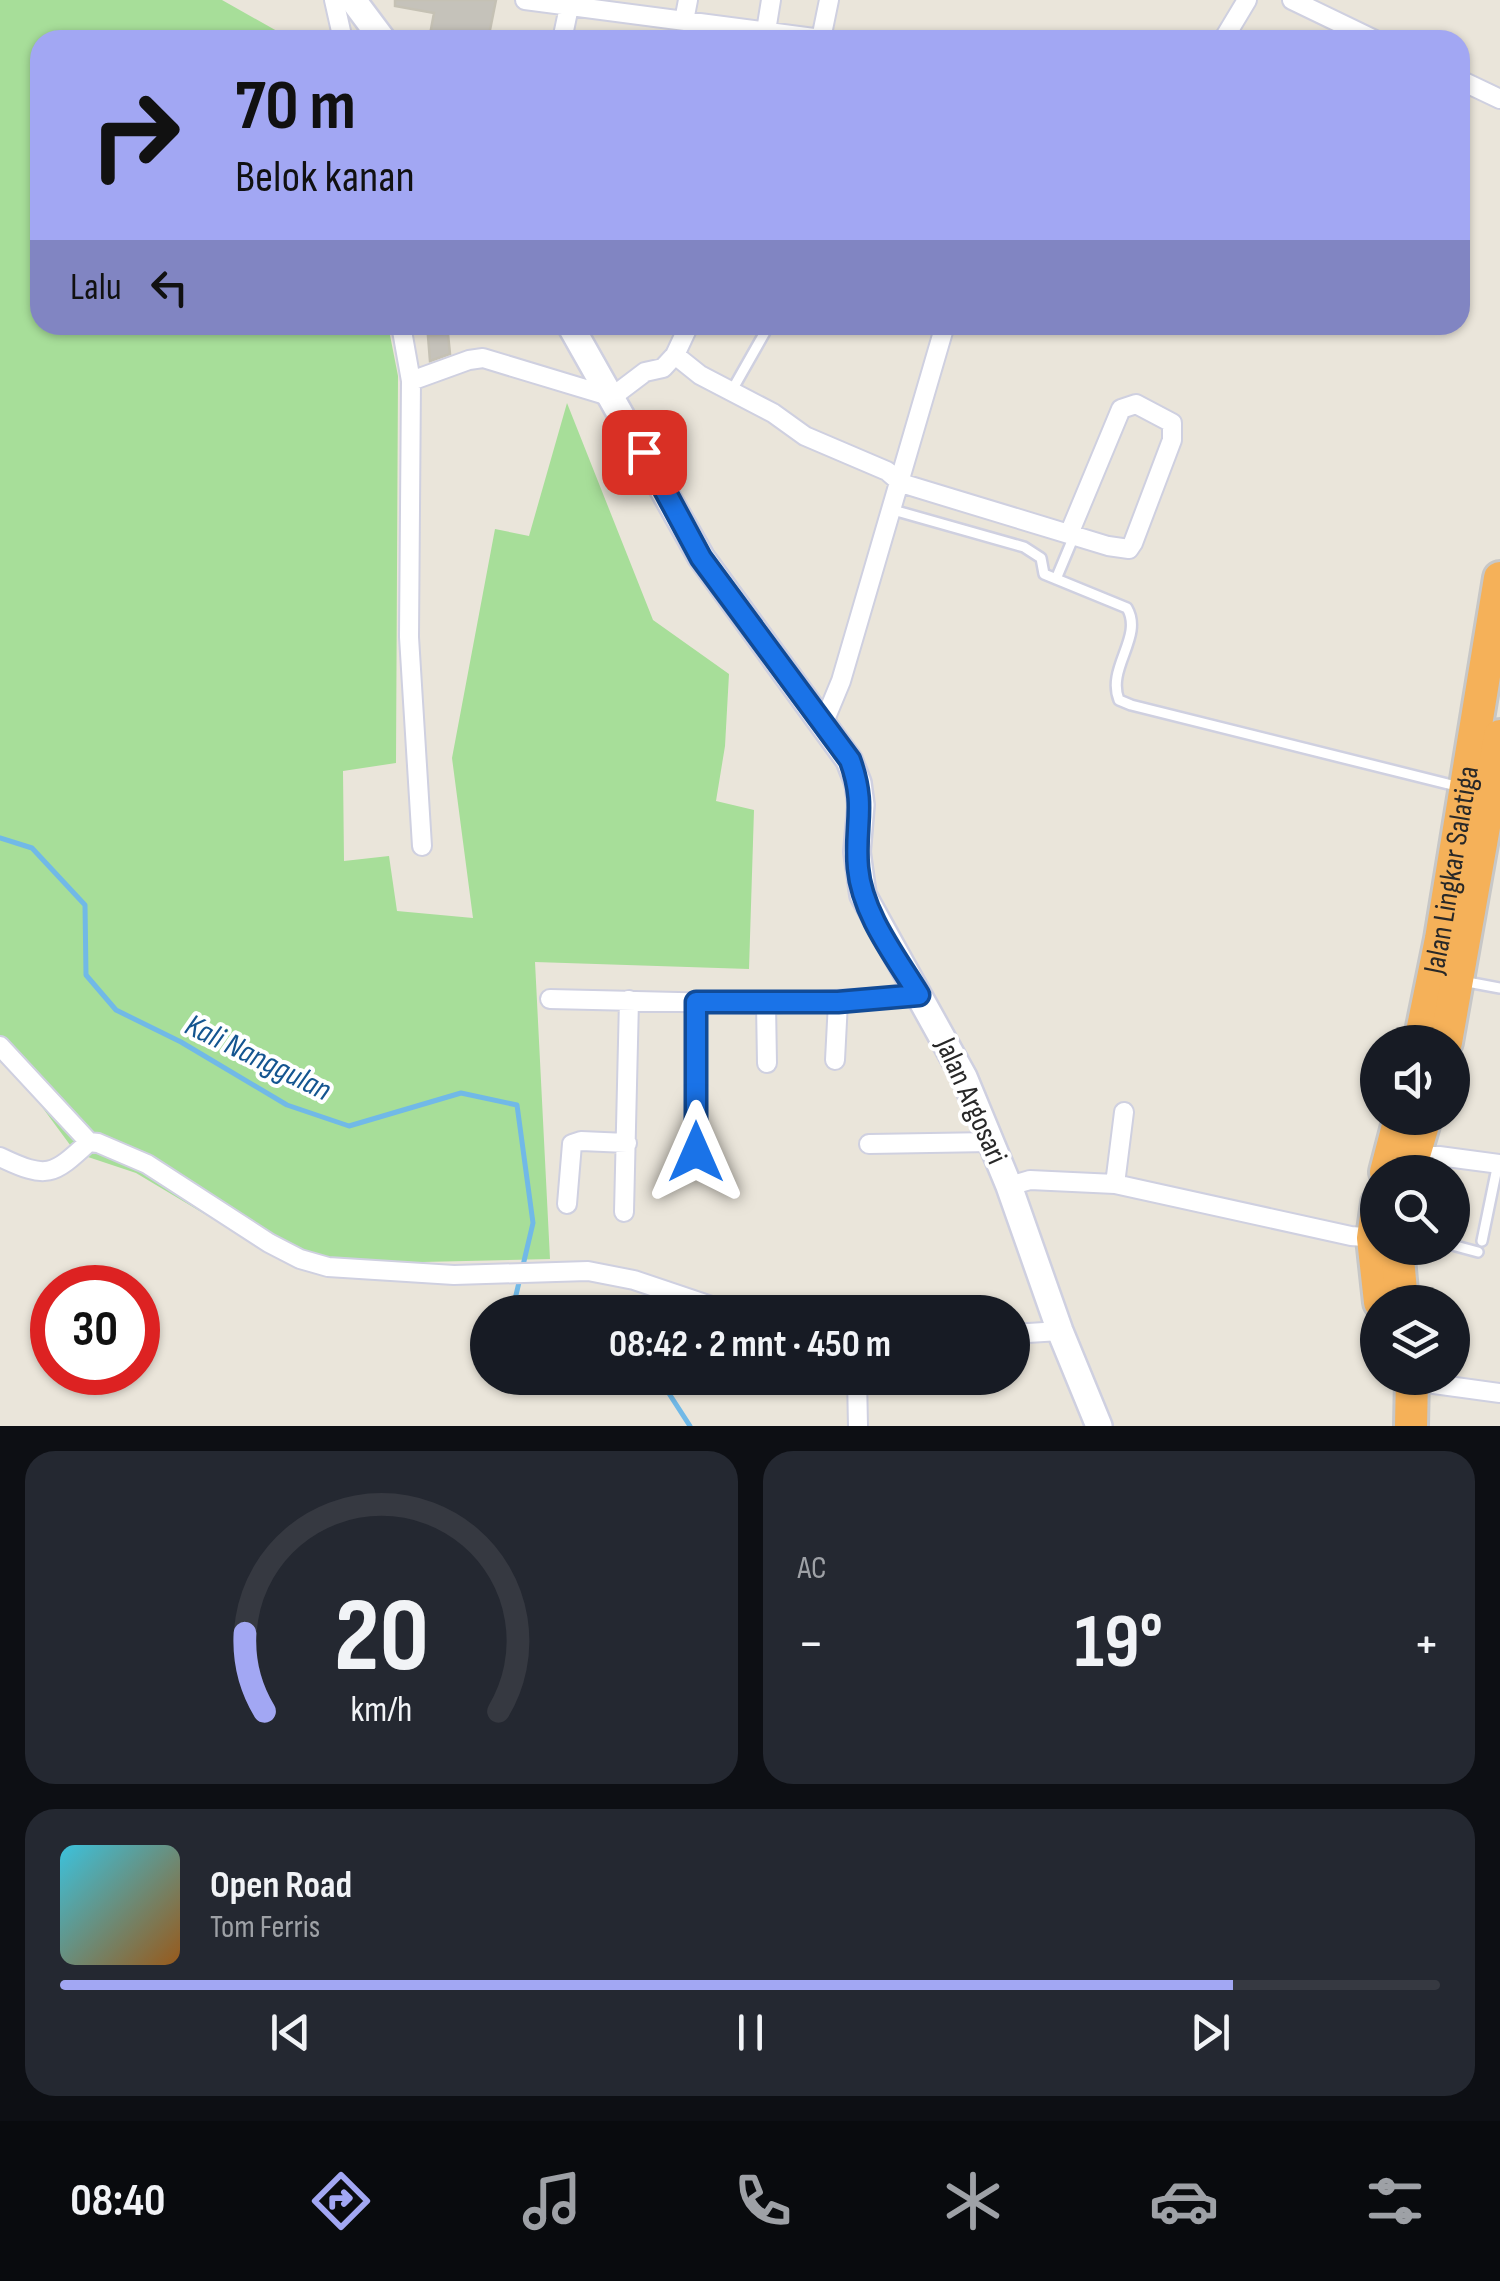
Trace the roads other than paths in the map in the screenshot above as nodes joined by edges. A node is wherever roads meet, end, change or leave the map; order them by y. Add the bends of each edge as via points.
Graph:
1 (334, 0) edge
2 (353, 0) edge
3 (525, 0) edge
4 (688, 0) edge
5 (771, 0) edge
6 (829, 0) edge
7 (1247, 0) edge
8 (1292, 0) edge
9 (569, 7) junction
10 (677, 20) junction
11 (341, 30) edge
12 (376, 30) edge
13 (564, 30) edge
14 (671, 30) edge
15 (751, 30) edge
16 (766, 30) edge
17 (823, 30) edge
18 (1229, 30) edge
19 (1354, 30) edge
20 (1470, 85) edge
21 (1500, 99) edge
22 (403, 335) edge
23 (576, 335) edge
24 (684, 335) edge
25 (763, 335) edge
26 (943, 335) edge
27 (675, 355) junction
28 (411, 381) junction
29 (732, 392) junction
30 (612, 398) junction
31 (901, 483) junction
32 (892, 510) junction
33 (1072, 535) junction
34 (1500, 578) edge
35 (1056, 580) junction
36 (1495, 636) edge
37 (824, 722) junction
38 (1500, 736) edge
39 (1465, 788) junction
40 (422, 846) dead end
41 (1459, 980) junction
42 (1500, 988) edge
43 (919, 995) junction
44 (550, 999) dead end
45 (629, 1000) junction
46 (696, 1002) junction
47 (838, 1002) junction
48 (766, 1004) junction
49 (1423, 1025) edge
50 (1450, 1025) edge
51 (0, 1046) edge
52 (835, 1060) dead end
53 (767, 1063) dead end
54 (1124, 1112) dead end
55 (89, 1142) junction
56 (991, 1142) junction
57 (626, 1143) junction
58 (869, 1144) dead end
59 (696, 1152) dead end
60 (0, 1158) edge
61 (1470, 1160) edge
62 (1499, 1164) edge
63 (1115, 1184) junction
64 (1009, 1186) junction
65 (566, 1204) dead end
66 (624, 1212) dead end
67 (1360, 1238) edge
68 (1470, 1246) edge
69 (676, 1295) edge
70 (1060, 1331) junction
71 (1030, 1333) edge
72 (1470, 1389) edge
73 (1500, 1393) edge
74 (857, 1395) edge
75 (1400, 1395) edge
76 (1407, 1395) edge
77 (858, 1426) edge
78 (1099, 1426) edge
79 (1390, 1426) edge
80 (1411, 1426) edge

1 - 11 street
2 - 12 street
3 - 9 street
4 - 10 street
5 - 16 street
6 - 17 street
7 - 18 street
8 - 19 street
9 - 10 street
9 - 13 street
10 - 14 street
10 - 15 street
20 - 21 street
22 - 28 street
23 - 30 street, Jalan Argosari
24 - 27 street
25 - 29 lane
26 - 31 street
27 - 29 street
27 - 30 street
28 - 30 street via 483,358
28 - 40 street via 409,636
29 - 31 street
30 - 37 street, Jalan Argosari via 701,558
31 - 32 street
31 - 33 street
32 - 35 lane via 1024,548
32 - 37 street
33 - 33 street via 1121,408 1136,404 1172,423 1172,440 1130,548
33 - 35 lane
34 - 36 highway, Jalan Lingkar Salatiga
35 - 39 lane via 1127,608 1131,632 1114,688 1131,706
36 - 39 highway, Jalan Lingkar Salatiga
37 - 43 street, Jalan Argosari via 858,783 863,894
38 - 41 highway, Jalan Lingkar Salatiga
39 - 49 highway, Jalan Lingkar Salatiga
41 - 42 lane
41 - 50 highway, Jalan Lingkar Salatiga
43 - 47 street
43 - 56 street, Jalan Argosari
44 - 45 street
45 - 46 street
45 - 57 street
46 - 48 street
46 - 59 street
47 - 48 street
47 - 52 street
48 - 53 street
51 - 55 street
54 - 63 street
55 - 60 street via 50,1172
55 - 69 street via 147,1164 269,1243 328,1267 454,1275 588,1271
56 - 58 street
56 - 64 street, Jalan Argosari
57 - 65 street via 572,1144
57 - 66 street
61 - 62 street
62 - 68 lane via 1480,1247
63 - 64 street via 1030,1180
63 - 67 street
64 - 70 street, Jalan Argosari
70 - 71 street
70 - 78 street, Jalan Argosari
72 - 73 street
74 - 77 street
75 - 79 highway
76 - 80 highway

